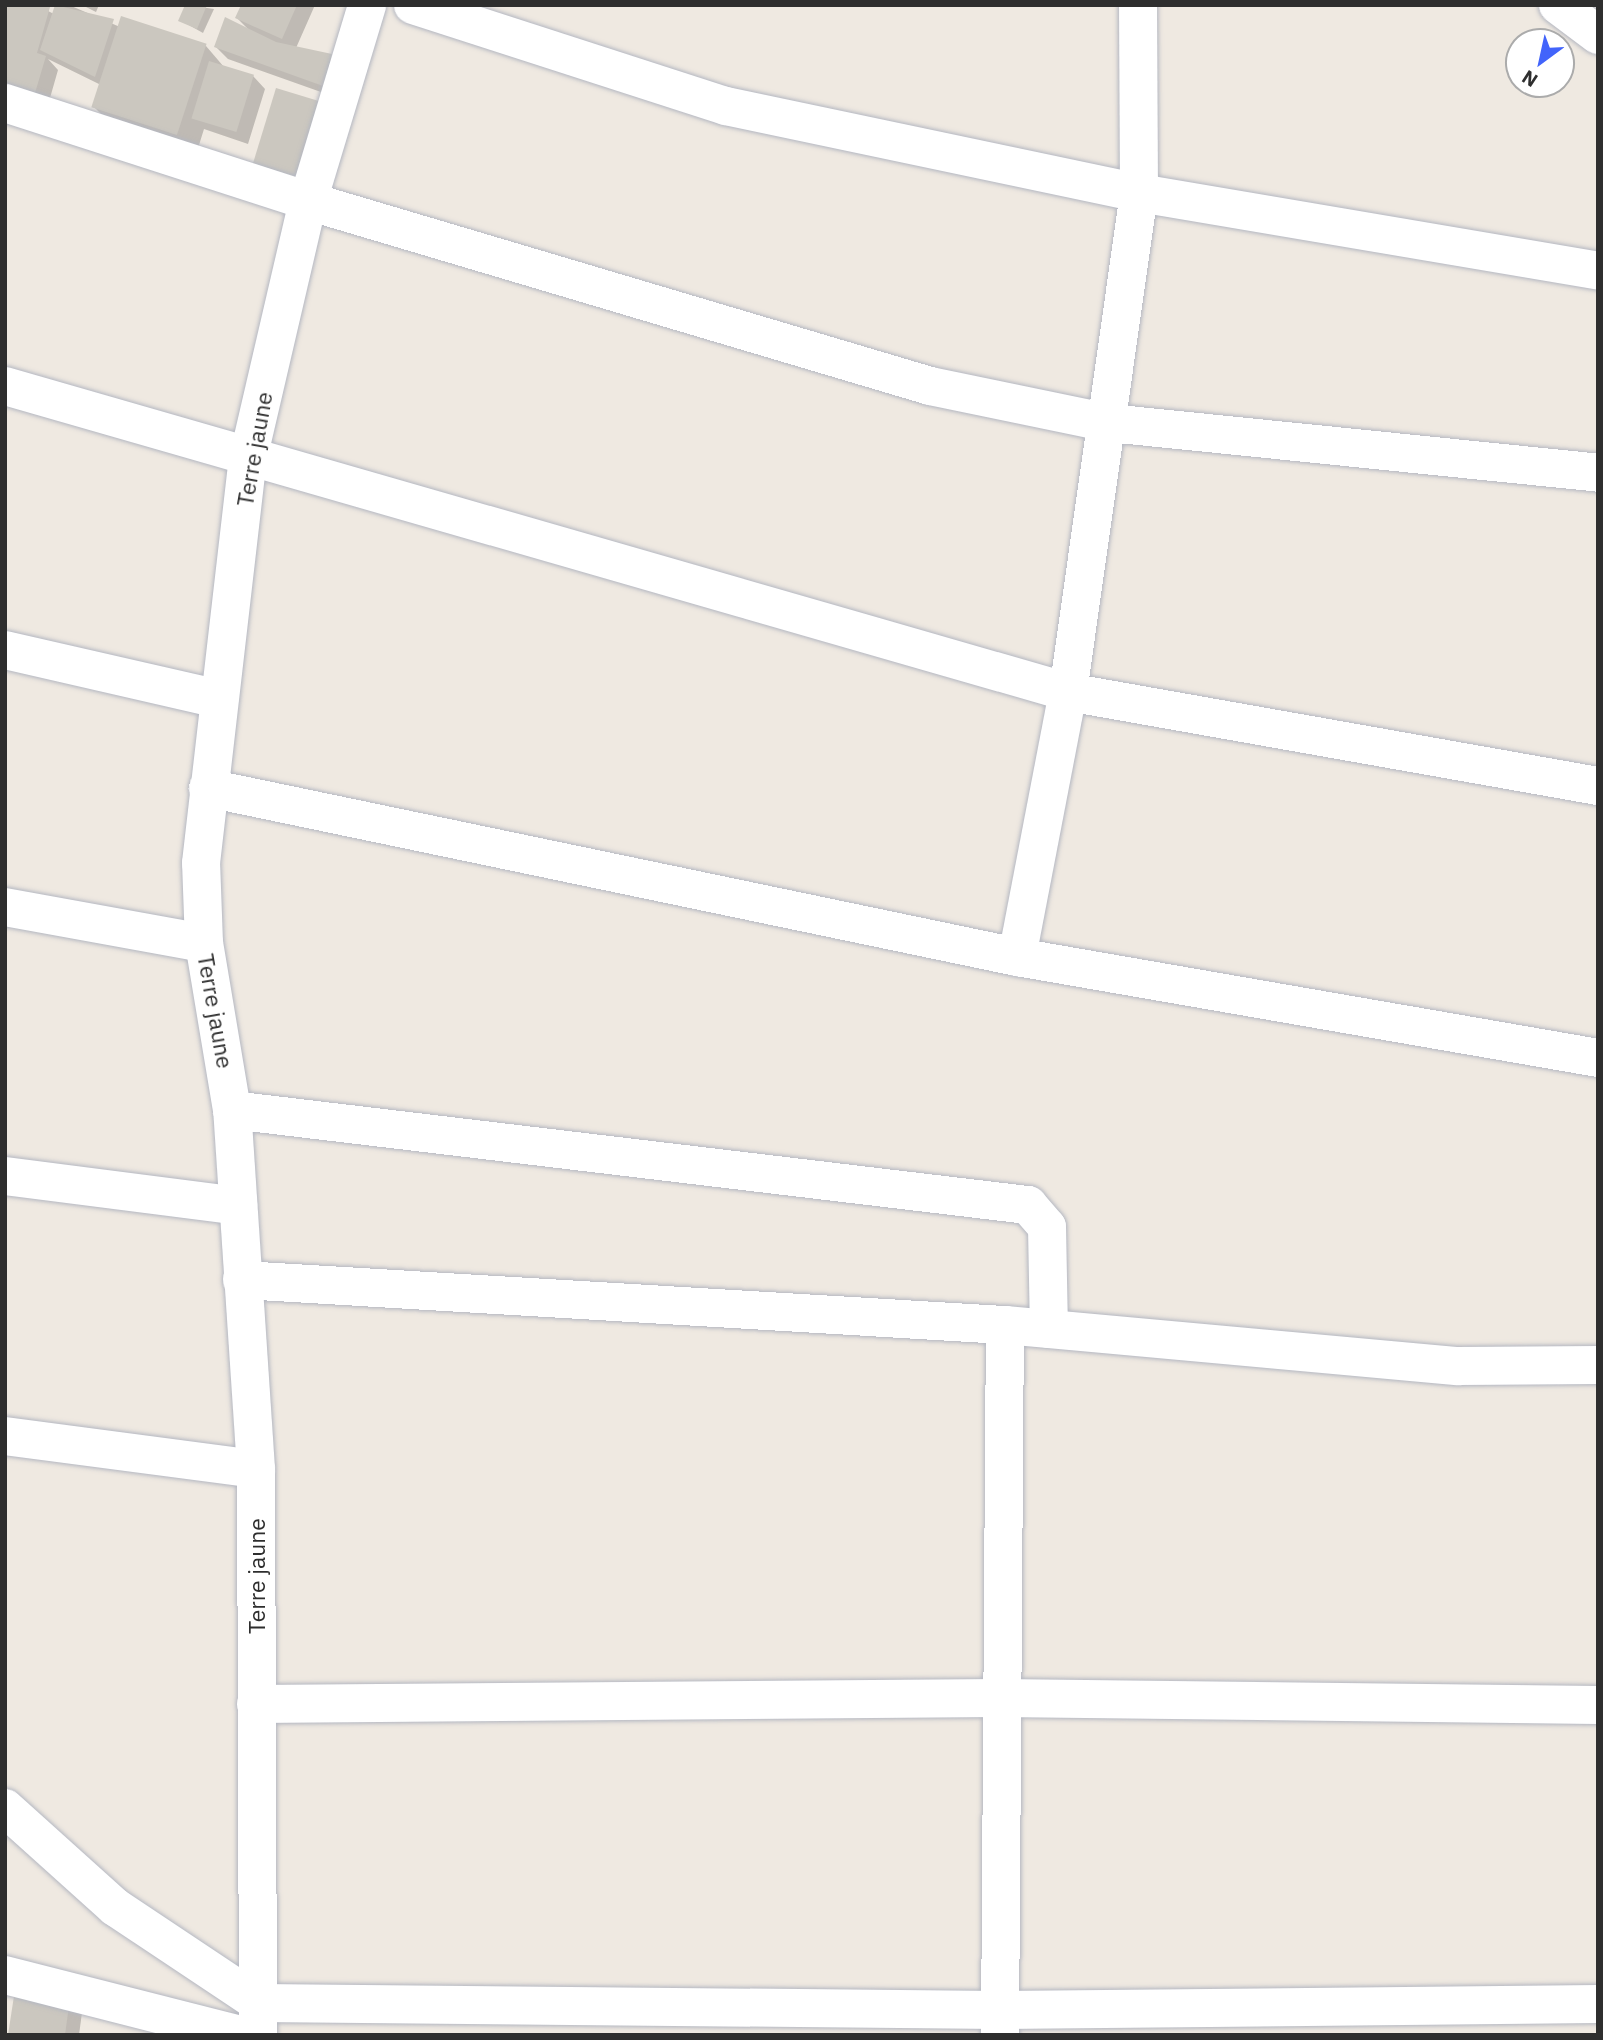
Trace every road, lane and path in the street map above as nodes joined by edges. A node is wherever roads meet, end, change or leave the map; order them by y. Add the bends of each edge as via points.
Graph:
1 (367, 5) edge
2 (413, 5) edge
3 (1138, 5) edge
4 (1558, 5) edge
5 (1598, 35) edge
6 (5, 103) edge
7 (1139, 193) junction
8 (308, 201) junction
9 (1598, 271) edge
10 (5, 386) edge
11 (1109, 423) junction
12 (248, 459) junction
13 (1598, 473) edge
14 (5, 650) edge
15 (1068, 692) junction
16 (219, 699) junction
17 (1598, 786) edge
18 (208, 788) junction
19 (5, 907) edge
20 (204, 943) junction
21 (1017, 957) junction
22 (1598, 1058) edge
23 (232, 1110) junction
24 (5, 1176) edge
25 (238, 1206) junction
26 (242, 1280) junction
27 (1005, 1325) junction
28 (1049, 1329) junction
29 (1598, 1365) edge
30 (5, 1436) edge
31 (256, 1469) junction
32 (999, 1698) junction
33 (256, 1704) junction
34 (1598, 1705) edge
35 (5, 1808) edge
36 (5, 1975) edge
37 (1598, 2004) edge
38 (1000, 2022) edge
39 (252, 2024) edge

1 - 8 street, Terre jaune
2 - 7 street via 726,106
3 - 7 street
4 - 5 street
6 - 8 street
7 - 9 street
7 - 11 street
8 - 11 street via 930,386
8 - 12 street, Terre jaune
10 - 12 street
11 - 13 street
11 - 15 street
12 - 15 street
12 - 16 street, Terre jaune
14 - 16 street
15 - 17 street
15 - 21 street
16 - 18 street, Terre jaune
18 - 20 street, Terre jaune
18 - 21 street
19 - 20 street
20 - 23 street, Terre jaune
21 - 22 street
23 - 25 street, Terre jaune
23 - 28 street via 1028,1205 1047,1227
24 - 25 street
25 - 26 street, Terre jaune
26 - 27 street
26 - 31 street, Terre jaune
27 - 28 street
27 - 32 street
28 - 29 street via 1458,1366
30 - 31 street
31 - 33 street, Terre jaune
32 - 33 street
32 - 34 street
32 - 38 street
33 - 39 street, Terre jaune
35 - 39 street
36 - 39 street
37 - 38 street
38 - 39 street

